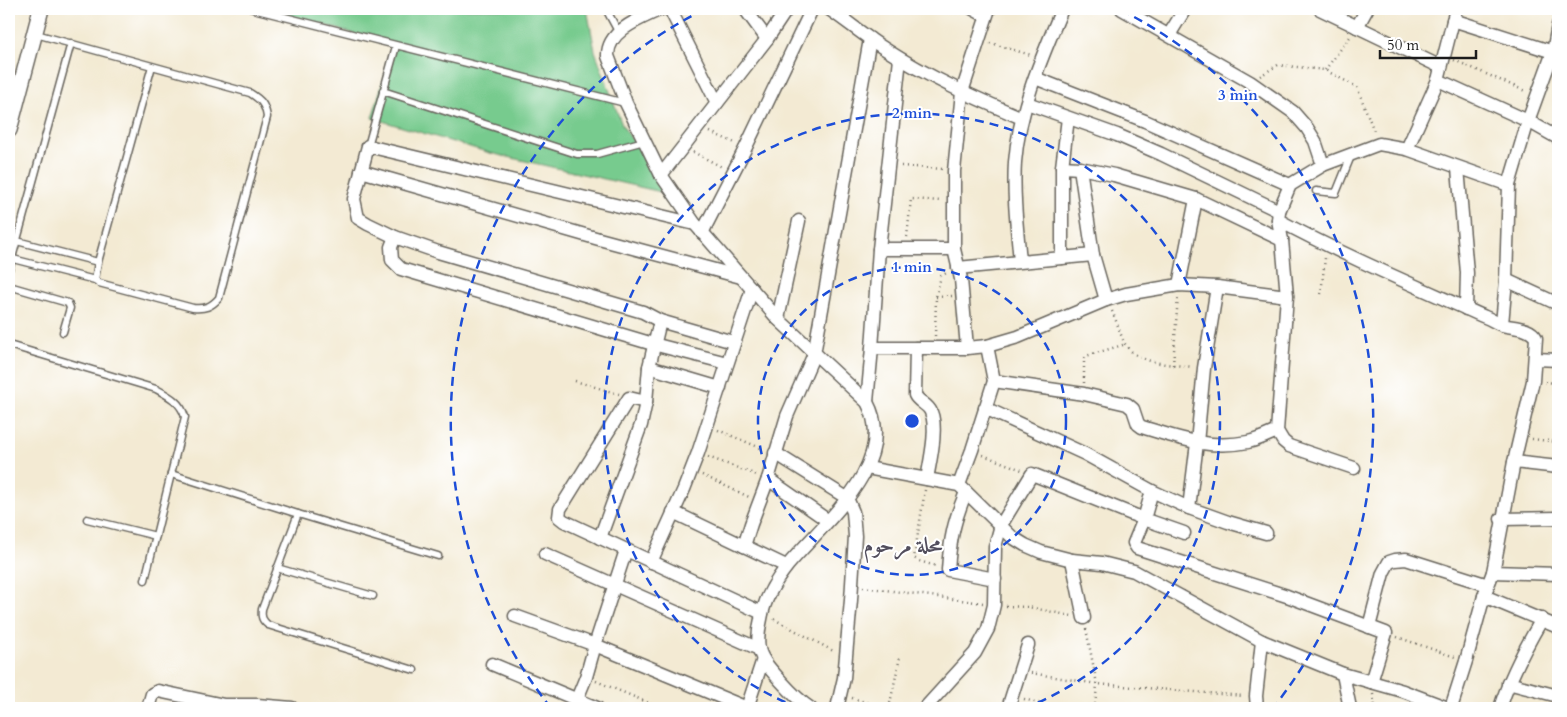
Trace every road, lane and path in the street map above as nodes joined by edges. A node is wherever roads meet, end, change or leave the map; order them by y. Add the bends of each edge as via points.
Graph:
1 (41, 9) edge
2 (253, 9) edge
3 (606, 9) edge
4 (661, 9) edge
5 (670, 9) edge
6 (744, 9) edge
7 (787, 9) edge
8 (812, 9) edge
9 (829, 9) edge
10 (973, 9) edge
11 (1062, 9) edge
12 (1122, 9) edge
13 (1185, 9) edge
14 (1320, 9) edge
15 (1367, 9) edge
16 (987, 12) edge
17 (842, 13) edge
18 (636, 14) edge
19 (1454, 15) edge
20 (1558, 25) edge
21 (1357, 27) junction
22 (34, 33) junction
23 (619, 33) junction
24 (1169, 35) junction
25 (767, 39) junction
26 (870, 39) junction
27 (979, 39) junction
28 (71, 43) junction
29 (396, 46) junction
30 (1553, 52) junction
31 (1042, 58) junction
32 (900, 59) junction
33 (152, 66) junction
34 (1441, 68) junction
35 (1325, 70) junction
36 (1035, 78) junction
37 (1250, 82) junction
38 (383, 91) junction
39 (962, 92) junction
40 (1538, 96) junction
41 (626, 103) junction
42 (717, 103) junction
43 (1027, 103) junction
44 (1022, 118) junction
45 (1068, 118) junction
46 (1528, 121) junction
47 (699, 127) junction
48 (9, 130) edge
49 (1558, 138) edge
50 (644, 141) junction
51 (1379, 144) junction
52 (368, 146) junction
53 (683, 147) junction
54 (745, 149) junction
55 (1407, 149) junction
56 (1351, 154) junction
57 (889, 164) junction
58 (1323, 165) junction
59 (1062, 167) junction
60 (1080, 168) junction
61 (1458, 168) junction
62 (954, 170) junction
63 (361, 171) junction
64 (732, 172) junction
65 (661, 176) junction
66 (1290, 185) junction
67 (1509, 185) junction
68 (1316, 191) dead end
69 (1196, 199) junction
70 (954, 201) junction
71 (1279, 215) junction
72 (799, 221) dead end
73 (698, 229) junction
74 (394, 237) junction
75 (9, 239) edge
76 (1282, 240) junction
77 (17, 241) junction
78 (1326, 244) junction
79 (879, 248) junction
80 (906, 249) junction
81 (954, 249) junction
82 (1093, 255) junction
83 (10, 258) edge
84 (1062, 258) junction
85 (1020, 261) junction
86 (98, 262) junction
87 (958, 268) junction
88 (9, 269) edge
89 (741, 277) junction
90 (95, 280) junction
91 (1506, 280) junction
92 (1179, 284) junction
93 (9, 286) edge
94 (1217, 287) junction
95 (752, 288) junction
96 (1321, 294) dead end
97 (1287, 296) junction
98 (1106, 300) junction
99 (1558, 304) edge
100 (1466, 309) junction
101 (778, 319) junction
102 (660, 320) junction
103 (1502, 324) junction
104 (63, 332) dead end
105 (733, 342) junction
106 (653, 344) junction
107 (1126, 344) junction
108 (9, 345) edge
109 (987, 346) junction
110 (872, 348) junction
111 (916, 348) junction
112 (934, 348) junction
113 (967, 348) junction
114 (814, 354) junction
115 (1536, 359) junction
116 (1558, 360) edge
117 (727, 364) junction
118 (1173, 365) junction
119 (649, 367) junction
120 (1204, 368) junction
121 (575, 381) dead end
122 (994, 381) junction
123 (720, 388) junction
124 (1084, 394) junction
125 (629, 398) junction
126 (646, 402) junction
127 (867, 402) junction
128 (985, 408) junction
129 (707, 426) junction
130 (1277, 431) junction
131 (1520, 438) junction
132 (1558, 442) edge
133 (1197, 443) junction
134 (972, 450) junction
135 (698, 453) junction
136 (775, 453) junction
137 (1514, 462) junction
138 (867, 468) junction
139 (1354, 468) dead end
140 (1558, 468) edge
141 (691, 470) junction
142 (171, 474) junction
143 (1032, 474) junction
144 (768, 479) junction
145 (928, 479) junction
146 (962, 489) junction
147 (1152, 491) junction
148 (847, 498) junction
149 (760, 502) junction
150 (1189, 508) junction
151 (673, 512) junction
152 (298, 514) junction
153 (1558, 518) edge
154 (87, 519) dead end
155 (1501, 519) junction
156 (827, 520) junction
157 (1144, 520) junction
158 (1001, 525) junction
159 (1184, 533) dead end
160 (1266, 533) dead end
161 (156, 536) junction
162 (600, 538) junction
163 (744, 546) junction
164 (626, 550) junction
165 (545, 554) dead end
166 (438, 556) dead end
167 (1072, 560) junction
168 (651, 562) junction
169 (786, 566) junction
170 (277, 568) junction
171 (948, 570) junction
172 (1492, 572) junction
173 (1558, 574) edge
174 (995, 579) junction
175 (145, 580) dead end
176 (616, 585) junction
177 (851, 585) junction
178 (1486, 590) junction
179 (373, 596) dead end
180 (994, 605) junction
181 (762, 613) junction
182 (515, 616) dead end
183 (1084, 618) junction
184 (1542, 619) junction
185 (1558, 626) edge
186 (1369, 627) junction
187 (1386, 633) junction
188 (1262, 641) junction
189 (594, 644) junction
190 (1028, 645) dead end
191 (761, 654) junction
192 (900, 657) dead end
193 (846, 658) junction
194 (1466, 661) junction
195 (492, 664) dead end
196 (414, 670) dead end
197 (1020, 670) junction
198 (1343, 674) junction
199 (586, 677) junction
200 (1371, 682) junction
201 (1508, 683) junction
202 (1097, 684) junction
203 (841, 695) junction
204 (1013, 695) junction
205 (1554, 695) dead end
206 (577, 699) junction
207 (1256, 702) edge
208 (929, 707) edge
209 (148, 708) edge
210 (292, 708) edge
211 (597, 708) edge
212 (661, 708) edge
213 (747, 708) edge
214 (810, 708) edge
215 (837, 708) edge
216 (885, 708) edge
217 (889, 708) edge
218 (1008, 708) edge
219 (1056, 708) edge
220 (1095, 708) edge
221 (1350, 708) edge
222 (1450, 708) edge
223 (1500, 708) edge

1 - 22 street
2 - 29 lane
3 - 23 lane
4 - 18 street
5 - 42 street
6 - 25 street
7 - 25 street
8 - 54 street
9 - 17 street
10 - 16 street
11 - 31 street
12 - 24 street
13 - 24 street
14 - 21 street
15 - 21 street
16 - 27 street
17 - 26 street
18 - 23 street
19 - 30 street
19 - 34 street
20 - 30 street
21 - 34 street
21 - 35 path
22 - 28 lane
22 - 48 street
23 - 41 street via 609,44 608,56
24 - 37 street
25 - 42 street
26 - 32 street
26 - 114 street
27 - 31 path
27 - 39 street
28 - 33 lane
28 - 77 lane
29 - 38 lane
29 - 41 lane
30 - 40 street
31 - 36 street
32 - 39 street
32 - 57 street
33 - 86 lane
33 - 90 lane via 250,93 266,106 267,117 220,298 213,306 193,308
34 - 40 path
34 - 46 street
34 - 55 street
35 - 37 path via 1278,65
35 - 51 path via 1357,87
36 - 43 street
36 - 66 street via 1145,120
37 - 58 street via 1292,112 1307,128
38 - 50 lane via 577,154 597,154
38 - 52 lane
39 - 44 street
39 - 62 street
40 - 46 street
41 - 50 street
42 - 47 street
43 - 44 street
43 - 45 street
44 - 85 street via 1014,177
45 - 59 street
45 - 71 street via 1161,154
46 - 49 street
46 - 67 street
47 - 53 street
47 - 54 path
50 - 65 street
51 - 55 street
51 - 56 street
52 - 63 street
52 - 73 street
53 - 64 path
53 - 65 street
54 - 64 street
55 - 61 street
56 - 58 street
56 - 68 lane via 1336,193
57 - 62 path
57 - 79 street
58 - 66 street
59 - 60 street
59 - 84 street
60 - 69 street
60 - 82 street
61 - 67 street
61 - 100 street via 1467,273
62 - 70 street
63 - 74 street via 354,199 358,218
63 - 89 street
64 - 73 street
65 - 73 street
66 - 71 street
67 - 91 street
69 - 76 street
69 - 92 street
70 - 80 path via 911,199
70 - 81 street
71 - 76 street
71 - 78 street
72 - 101 street
73 - 89 street
74 - 102 street via 643,312
74 - 106 street via 392,260 401,269
75 - 77 lane
76 - 97 street
77 - 83 lane
77 - 86 lane
78 - 96 path
78 - 100 street
79 - 80 street
79 - 110 street
80 - 81 street
81 - 87 street
82 - 84 street
82 - 98 street
83 - 88 lane
83 - 90 lane
84 - 85 street
85 - 87 street
86 - 90 lane
87 - 112 path via 941,276 936,297
87 - 113 street
89 - 95 street
91 - 99 street
91 - 103 street
92 - 94 street
92 - 98 street
92 - 118 path
93 - 104 lane via 68,303 70,308
94 - 97 street
94 - 120 street
95 - 101 street
95 - 105 street
97 - 130 street
98 - 107 path
98 - 109 street via 1018,337
100 - 103 street
101 - 114 street
102 - 105 street
102 - 106 street
103 - 115 street via 1534,334
105 - 117 street
106 - 117 street
106 - 119 street
107 - 118 path via 1144,360
107 - 124 path via 1086,356
108 - 142 lane via 156,389 176,401 183,408 185,417
109 - 113 street
109 - 122 street
110 - 111 street
110 - 127 street
111 - 112 street
111 - 145 street via 915,395 931,411 934,423
112 - 113 street
114 - 127 street
114 - 136 street
115 - 116 street
115 - 131 street
117 - 123 street
118 - 120 path
119 - 123 street
119 - 126 street
120 - 133 street
121 - 125 path
122 - 124 street
122 - 128 street
123 - 129 street
124 - 133 street via 1127,404 1142,427
125 - 126 street
125 - 162 street via 558,513 561,520
126 - 162 street via 641,425
127 - 138 street via 874,417 875,432
128 - 134 street
128 - 147 street via 1077,450
129 - 135 street
129 - 136 path
130 - 133 street via 1248,442
130 - 139 street via 1289,446
131 - 132 path
131 - 137 street
133 - 150 street
134 - 143 path
134 - 146 street
135 - 141 street
135 - 144 path
136 - 144 street
136 - 148 street
137 - 140 street
137 - 155 street
138 - 145 street
138 - 148 street
141 - 149 path
141 - 151 street
142 - 152 lane
142 - 161 lane
143 - 157 street
143 - 158 street
144 - 149 street
144 - 156 street
145 - 146 street
145 - 171 path via 914,558
146 - 158 street
146 - 171 street
147 - 150 street
147 - 157 street
148 - 156 street
148 - 177 street via 854,520
149 - 163 street
150 - 160 street
151 - 163 street
151 - 168 street
152 - 166 lane
152 - 170 lane
153 - 155 street
154 - 161 lane
155 - 172 street
156 - 169 street
157 - 159 street
157 - 186 street via 1134,543 1137,548 1287,596
158 - 167 street via 1025,545
158 - 174 street via 995,552
161 - 175 lane
162 - 164 street
163 - 169 street
164 - 168 street
164 - 176 street
165 - 176 street
167 - 183 street
167 - 188 street via 1134,571
168 - 181 street
169 - 181 street
170 - 179 lane
170 - 196 lane via 261,615 268,625
171 - 174 street
172 - 173 street
172 - 178 street
174 - 180 street
176 - 189 street
176 - 191 street
177 - 180 path
177 - 193 street
178 - 184 street
178 - 186 street via 1406,559 1395,560 1389,562 1383,573
178 - 194 street
180 - 183 path via 1028,607
180 - 208 street via 980,646
181 - 191 street via 758,630
181 - 193 path
182 - 189 street
183 - 202 path
184 - 185 street
184 - 201 street
186 - 187 street
187 - 194 path
187 - 200 street
188 - 198 street
188 - 207 street
189 - 199 street
189 - 213 street
190 - 197 street
191 - 213 street
191 - 214 street via 792,694
192 - 217 path
193 - 203 street
194 - 222 street
195 - 206 street
197 - 202 path
197 - 204 street
198 - 200 street
198 - 221 street
199 - 206 street
199 - 212 path
200 - 222 street
201 - 205 street
201 - 223 street
202 - 207 path
202 - 220 path
203 - 215 street
203 - 216 path
204 - 218 street
204 - 219 path
206 - 211 street
209 - 210 street via 152,694 158,691 224,706

